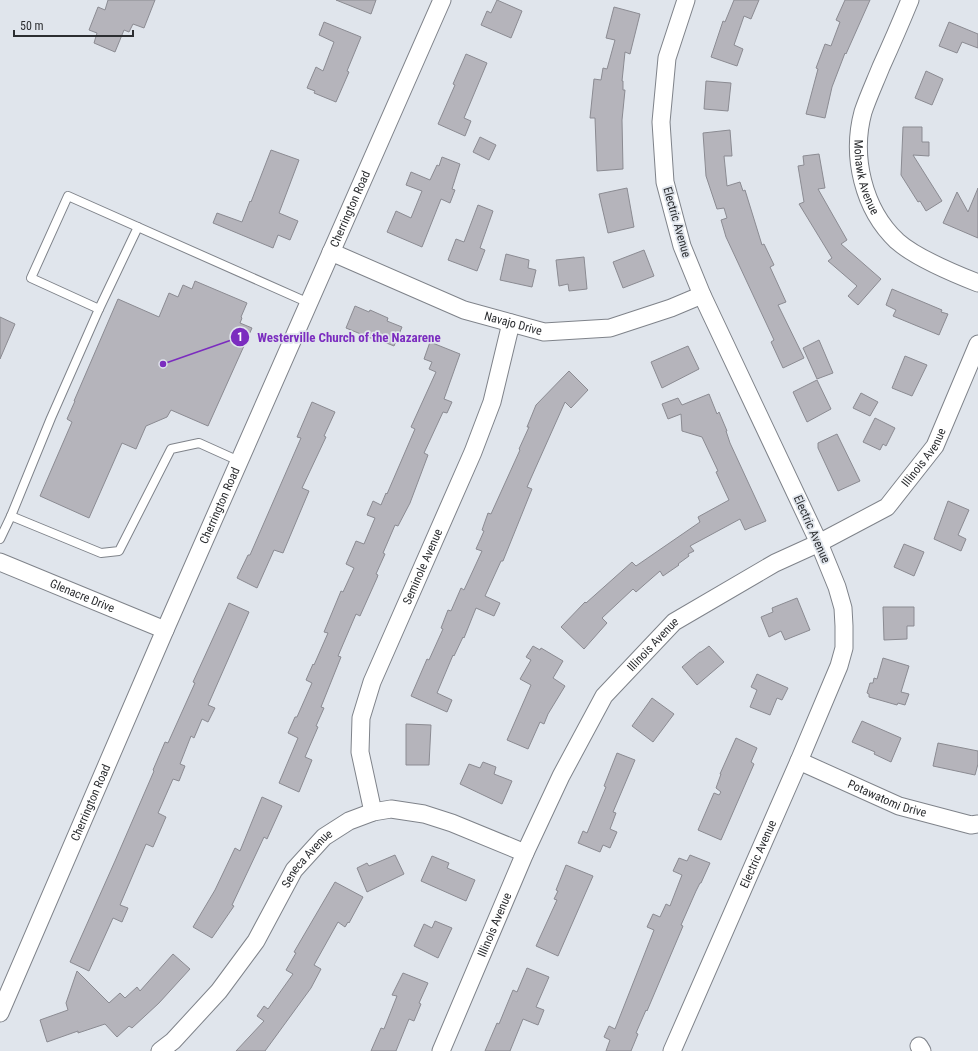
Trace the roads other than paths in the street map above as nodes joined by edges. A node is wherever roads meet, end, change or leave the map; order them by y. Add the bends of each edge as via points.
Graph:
1 (442, 0) edge
2 (686, 0) edge
3 (910, 0) edge
4 (138, 227) junction
5 (331, 252) junction
6 (978, 283) edge
7 (702, 295) junction
8 (309, 303) junction
9 (100, 309) junction
10 (511, 323) junction
11 (978, 344) edge
12 (239, 461) junction
13 (11, 516) junction
14 (0, 539) edge
15 (820, 543) junction
16 (0, 562) edge
17 (165, 630) junction
18 (799, 761) junction
19 (373, 812) junction
20 (978, 824) edge
21 (525, 853) junction
22 (0, 1013) edge
23 (160, 1051) edge
24 (441, 1051) edge
25 (672, 1051) edge

1 - 5 street, Cherrington Road
2 - 7 street, Electric Avenue via 667,58 661,122 665,182 682,246
3 - 6 street, Mohawk Avenue via 863,112 858,161 872,206 883,225 897,241 915,254
4 - 8 lane
4 - 9 lane
4 - 9 lane via 68,196 31,278
5 - 8 street, Cherrington Road
5 - 10 street, Navajo Drive via 464,310
7 - 10 street, Navajo Drive via 672,308 610,328 544,332
7 - 15 street, Electric Avenue
8 - 12 street, Cherrington Road
9 - 13 lane
10 - 19 street, Seminole Avenue via 492,402 484,424 372,682 361,718 360,752
11 - 15 street, Illinois Avenue via 935,446 887,507
12 - 13 lane via 199,443 171,449 119,551 101,553
12 - 17 street, Cherrington Road
13 - 14 lane
15 - 18 street, Electric Avenue via 843,608 844,648 839,666
15 - 21 street, Illinois Avenue via 775,563 668,627 604,696 561,776
16 - 17 street, Glenacre Drive
17 - 22 street, Cherrington Road
18 - 20 street, Potawatomi Drive via 899,806 971,825
18 - 25 street, Electric Avenue
19 - 21 street, Seneca Avenue via 391,809 424,814
19 - 23 street, Seneca Avenue via 350,821 324,837 294,870 256,941 223,985
21 - 24 street, Illinois Avenue

